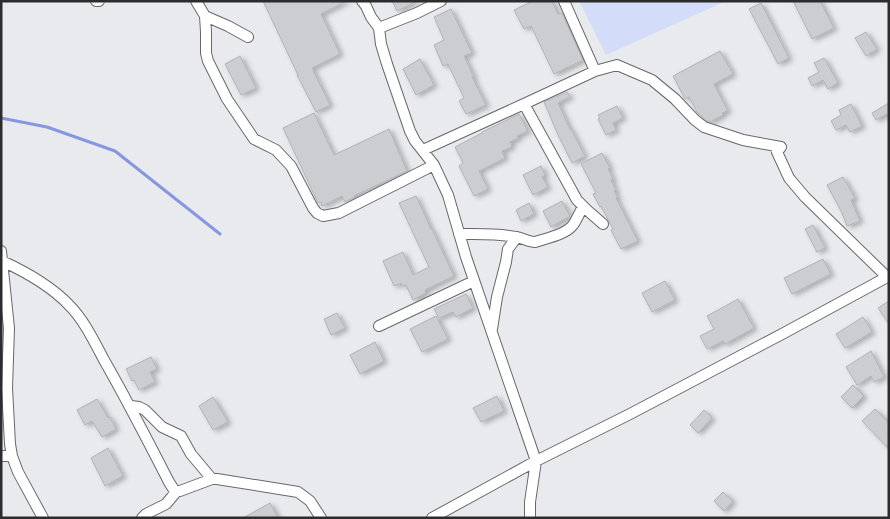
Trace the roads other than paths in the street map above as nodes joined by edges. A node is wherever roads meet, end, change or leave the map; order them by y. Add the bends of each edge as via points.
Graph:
1 (196, 1) edge
2 (362, 1) edge
3 (441, 1) edge
4 (564, 1) edge
5 (204, 16) junction
6 (379, 28) junction
7 (248, 37) dead end
8 (595, 71) junction
9 (524, 104) junction
10 (423, 150) junction
11 (434, 165) junction
12 (583, 206) junction
13 (604, 224) dead end
14 (459, 234) junction
15 (517, 237) junction
16 (1, 251) edge
17 (2, 266) edge
18 (888, 277) edge
19 (474, 281) junction
20 (379, 326) dead end
21 (492, 331) junction
22 (131, 406) junction
23 (1, 456) edge
24 (12, 456) junction
25 (536, 461) junction
26 (212, 479) junction
27 (176, 491) junction
28 (43, 518) edge
29 (142, 518) edge
30 (321, 518) edge
31 (432, 518) edge
32 (530, 518) edge

1 - 5 street
2 - 6 street
3 - 6 street
4 - 8 street
5 - 7 street
5 - 11 street via 208,61 227,99 254,139 276,150 291,166 317,213 323,216 340,213
6 - 10 street via 381,44 407,123
8 - 9 street
8 - 18 street via 617,65 652,80 704,127 743,140 781,147 777,152 790,178 805,197
9 - 10 street
9 - 12 street
10 - 11 street
11 - 14 street via 448,195
12 - 13 street
12 - 15 street via 571,228 560,234 532,242
14 - 15 street
14 - 19 street
15 - 21 street via 508,249
16 - 17 street
17 - 22 street via 33,277 68,304 90,334
17 - 24 street via 9,328 7,388
18 - 25 street
19 - 20 street
19 - 21 street
21 - 25 street
22 - 26 street via 139,407 162,427 181,436
22 - 27 street
23 - 24 street
24 - 28 street
25 - 31 street
25 - 32 street
26 - 27 street
26 - 30 street via 298,492 310,501
27 - 29 street via 166,504

